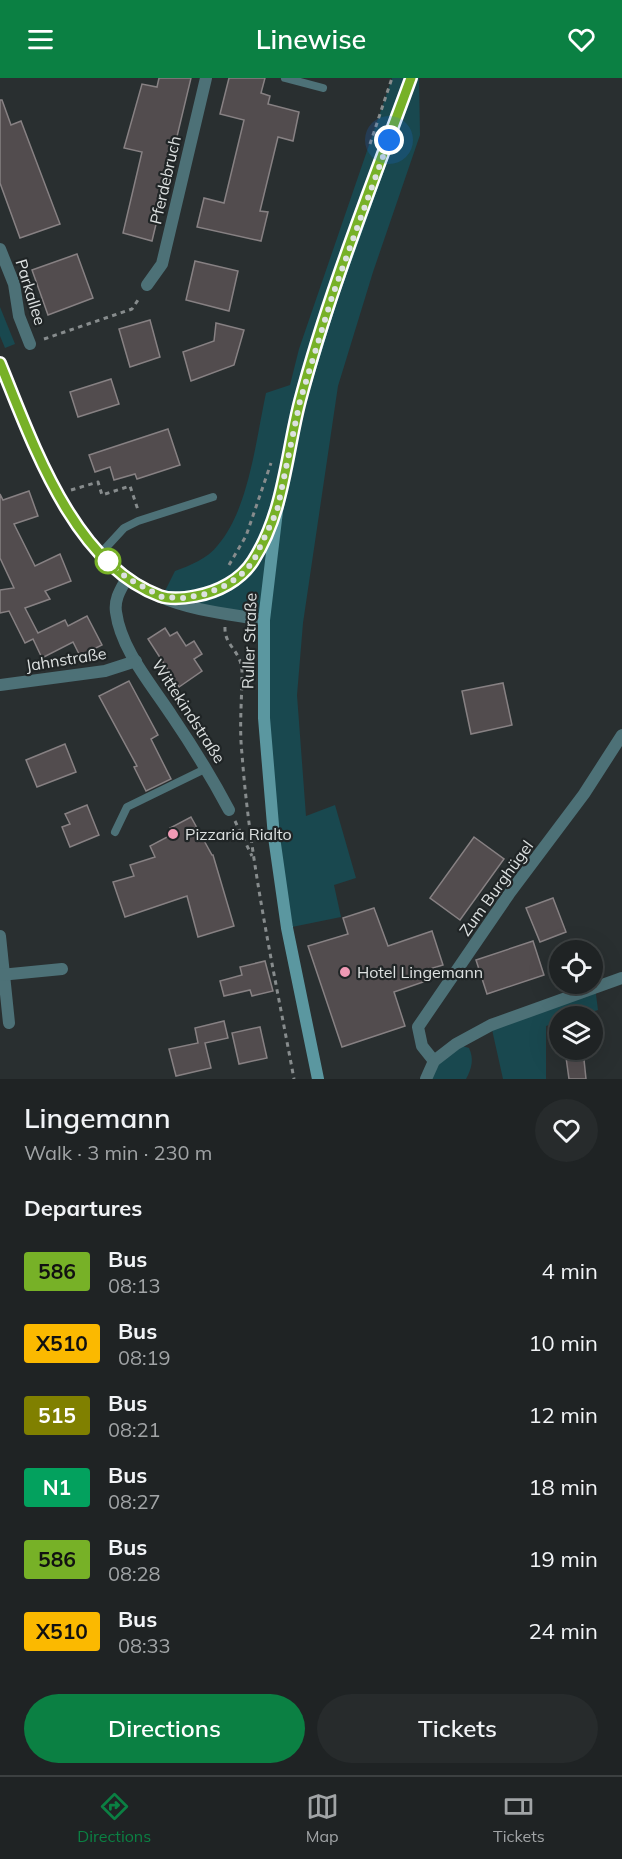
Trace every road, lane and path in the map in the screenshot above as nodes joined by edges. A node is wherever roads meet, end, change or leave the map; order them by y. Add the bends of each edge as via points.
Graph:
1 (206, 78) edge
2 (285, 78) edge
3 (411, 78) edge
4 (323, 88) dead end
5 (0, 249) edge
6 (147, 285) joint
7 (30, 344) joint
8 (0, 363) edge
9 (58, 494) junction
10 (213, 497) dead end
11 (277, 511) junction
12 (141, 520) junction
13 (101, 553) junction
14 (127, 578) junction
15 (162, 597) junction
16 (225, 613) junction
17 (264, 620) junction
18 (136, 661) junction
19 (0, 685) edge
20 (622, 735) edge
21 (207, 768) junction
22 (229, 810) joint
23 (115, 832) dead end
24 (254, 860) junction
25 (0, 936) edge
26 (62, 969) dead end
27 (2, 975) edge
28 (622, 978) edge
29 (9, 1023) dead end
30 (434, 1061) junction
31 (294, 1079) edge
32 (318, 1079) edge
33 (426, 1079) edge

1 - 6 street, Pferdebruch via 162,264
2 - 4 lane
3 - 11 main road, Ruller Straße via 332,297 300,401
5 - 7 street, Parkallee
6 - 7 path via 132,309
8 - 9 street via 42,466
9 - 12 path via 98,482 102,495 130,486
9 - 13 street via 86,538
10 - 12 lane
11 - 15 street via 253,562 239,577 206,594
11 - 17 main road, Ruller Straße
12 - 13 lane via 124,528
13 - 14 street
14 - 15 street
14 - 18 street, Wittekindstraße via 115,609 119,628
15 - 16 street
16 - 17 street
16 - 24 path via 228,643 237,651 242,669 242,753
17 - 32 main road, Ruller Straße via 264,718 274,837 287,928
18 - 19 street, Jahnstraße via 105,670
18 - 21 street, Wittekindstraße
20 - 30 street, Zum Burghügel via 418,1027 422,1046
21 - 22 street, Wittekindstraße
21 - 23 lane via 127,807
22 - 24 path
24 - 31 path
25 - 27 street
26 - 27 street
27 - 29 street
28 - 30 street via 491,1025
30 - 33 street

